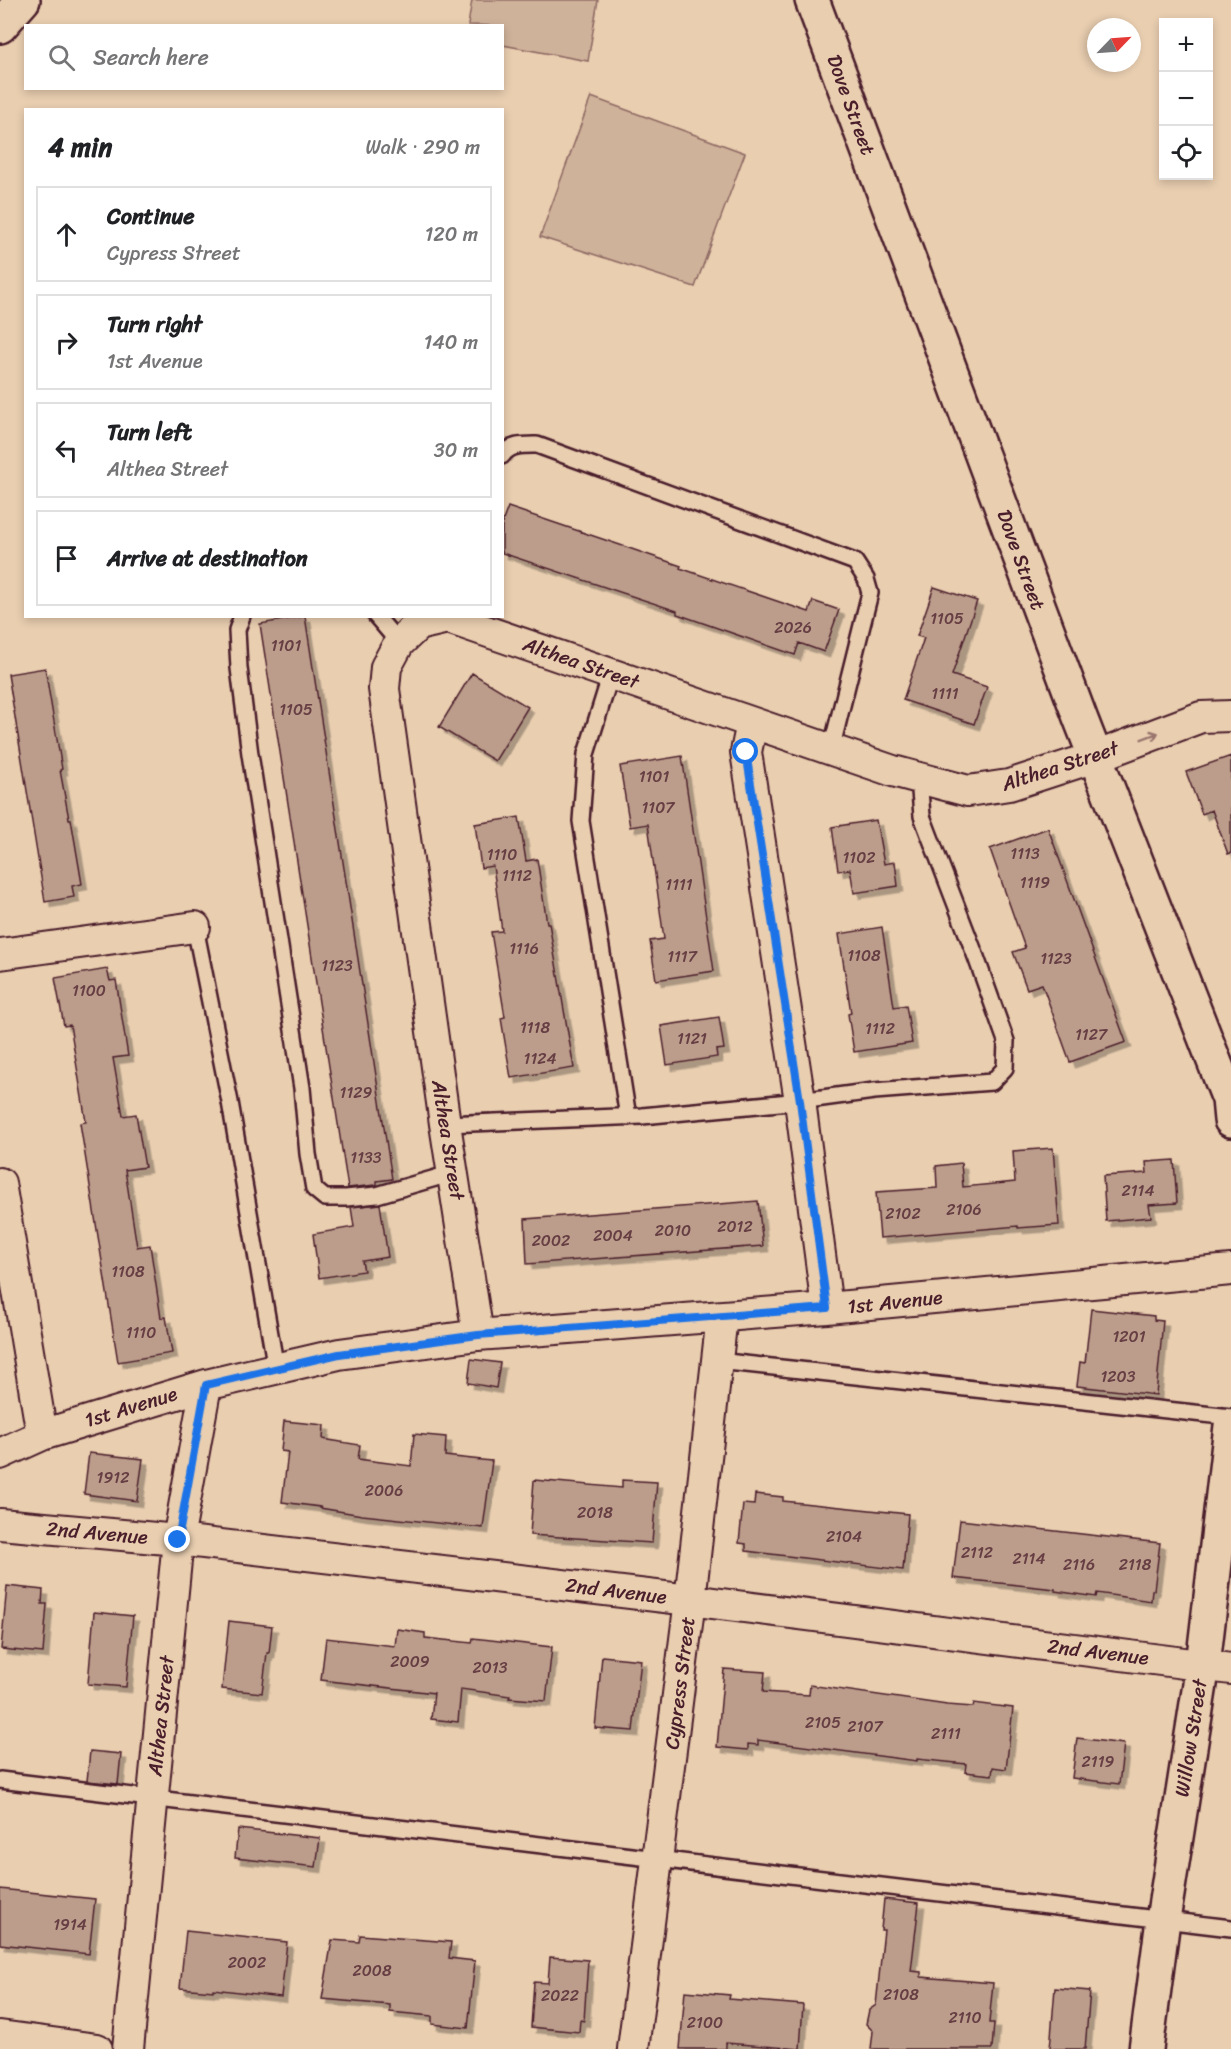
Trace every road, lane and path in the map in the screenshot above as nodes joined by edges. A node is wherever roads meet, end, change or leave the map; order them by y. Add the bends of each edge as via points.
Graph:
1 (23, 0) edge
2 (812, 0) edge
3 (0, 26) edge
4 (504, 453) edge
5 (241, 618) edge
6 (378, 618) edge
7 (444, 618) edge
8 (451, 618) edge
9 (399, 643) junction
10 (611, 674) junction
11 (1231, 716) edge
12 (752, 723) junction
13 (831, 750) junction
14 (1095, 757) junction
15 (919, 778) junction
16 (195, 927) joint
17 (0, 954) edge
18 (800, 1101) junction
19 (627, 1117) junction
20 (1231, 1120) edge
21 (445, 1124) junction
22 (453, 1173) junction
23 (0, 1183) edge
24 (1231, 1270) edge
25 (827, 1308) junction
26 (722, 1316) junction
27 (478, 1335) junction
28 (718, 1361) junction
29 (276, 1368) junction
30 (206, 1385) junction
31 (1231, 1417) edge
32 (1231, 1426) edge
33 (42, 1435) junction
34 (0, 1454) edge
35 (0, 1524) edge
36 (178, 1540) junction
37 (690, 1600) junction
38 (1217, 1667) edge
39 (0, 1780) edge
40 (153, 1798) junction
41 (657, 1860) junction
42 (1163, 1920) junction
43 (1231, 1928) edge
44 (0, 2036) edge
45 (97, 2049) edge
46 (128, 2049) edge
47 (633, 2049) edge
48 (1146, 2049) edge

1 - 3 street
2 - 14 street, Dove Street
4 - 13 lane via 521,445 537,445 855,562 870,593
5 - 22 lane via 237,630 241,678 314,1189 325,1198 377,1195
6 - 9 lane
7 - 9 street, Althea Street via 418,625
8 - 10 street, Althea Street
9 - 21 street, Althea Street via 386,667 384,689
10 - 12 street, Althea Street
10 - 19 lane via 586,754 581,821
14 -> 11 street, Althea Street via 1201,717
12 - 13 street, Althea Street
12 - 18 street via 746,752
13 - 15 street, Althea Street
14 - 15 street, Althea Street via 1009,785 968,791
14 - 20 street, Dove Street via 1225,1089
15 - 18 lane via 922,816 1006,1041 1005,1068 992,1082 874,1090
16 - 17 street
16 - 29 lane
18 - 19 lane
18 - 25 street
19 - 21 lane
21 - 22 street, Althea Street
22 - 27 street, Althea Street
23 - 33 street
24 - 25 street, 1st Avenue
25 - 26 street, 1st Avenue
26 - 27 street, 1st Avenue
26 - 28 street, Cypress Street
27 - 29 street, 1st Avenue via 339,1354
28 - 31 lane
28 - 37 street, Cypress Street
29 - 30 street, 1st Avenue
30 - 33 street, 1st Avenue
30 - 36 street, Althea Street
32 - 38 street, Willow Street
33 - 34 street, 1st Avenue
35 - 36 street, 2nd Avenue
36 - 37 street, 2nd Avenue
36 - 40 street, Althea Street
37 - 38 street, 2nd Avenue
37 - 41 street, Cypress Street
38 - 42 street, Willow Street
39 - 40 lane
40 - 41 lane
40 - 46 street, Althea Street
41 - 42 lane
41 - 47 street, Cypress Street
42 - 43 lane
42 - 48 street, Willow Street
44 - 45 street

